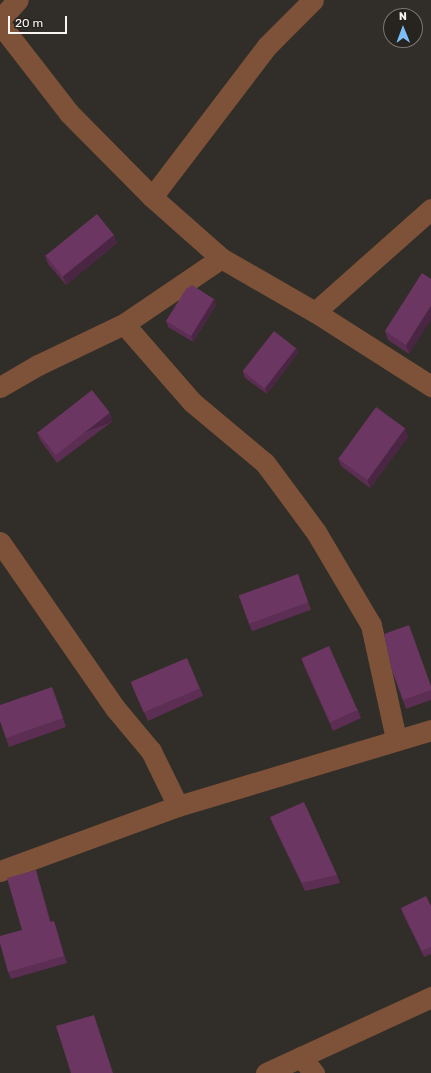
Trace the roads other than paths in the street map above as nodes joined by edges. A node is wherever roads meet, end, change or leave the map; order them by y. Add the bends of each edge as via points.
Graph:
1 (18, 0) edge
2 (313, 0) edge
3 (2, 28) edge
4 (152, 197) junction
5 (431, 209) edge
6 (221, 258) junction
7 (315, 312) junction
8 (124, 324) junction
9 (431, 386) edge
10 (0, 387) edge
11 (0, 542) edge
12 (431, 730) edge
13 (396, 739) junction
14 (178, 806) junction
15 (0, 872) edge
16 (431, 997) edge
17 (308, 1065) edge
18 (266, 1073) edge

1 - 3 street
2 - 4 street via 266,46
3 - 4 street via 69,113
4 - 6 street
5 - 7 street
6 - 7 street
6 - 8 street
7 - 9 street
8 - 10 street via 38,365
8 - 13 street via 192,402 265,463 316,532 371,625
11 - 14 street via 115,708 151,752
12 - 13 street
13 - 14 street
14 - 15 street
16 - 17 street
17 - 18 street

